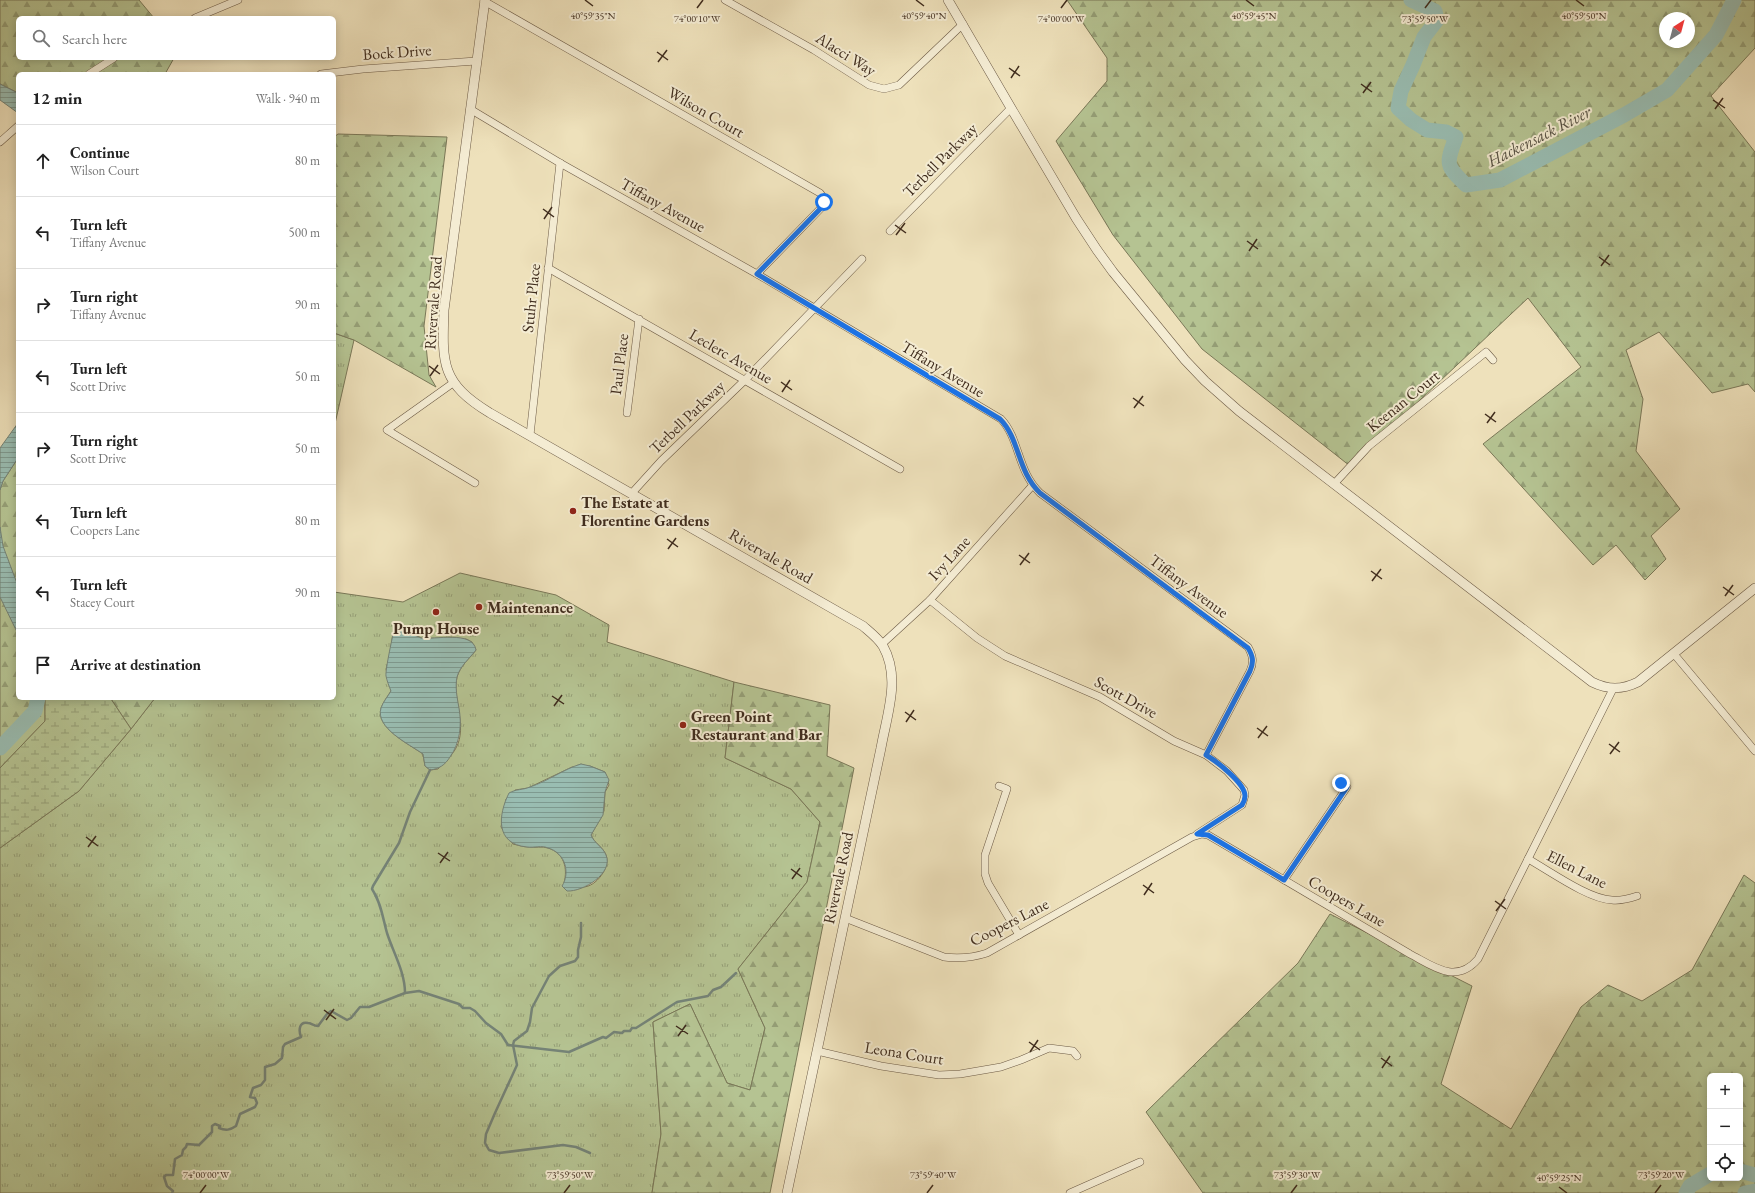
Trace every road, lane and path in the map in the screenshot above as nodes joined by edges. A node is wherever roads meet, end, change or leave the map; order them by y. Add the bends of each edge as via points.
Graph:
1 (238, 0) edge
2 (485, 0) edge
3 (725, 0) edge
4 (948, 0) edge
5 (200, 16) edge
6 (963, 24) junction
7 (111, 60) edge
8 (476, 61) junction
9 (92, 72) edge
10 (336, 72) edge
11 (1011, 108) junction
12 (470, 109) junction
13 (16, 128) edge
14 (0, 142) edge
15 (560, 164) junction
16 (890, 231) dead end
17 (862, 259) dead end
18 (548, 268) junction
19 (757, 274) junction
20 (814, 308) junction
21 (639, 319) junction
22 (1492, 360) dead end
23 (745, 380) junction
24 (453, 383) junction
25 (627, 413) dead end
26 (530, 435) junction
27 (900, 469) dead end
28 (475, 483) dead end
29 (1334, 484) junction
30 (1032, 486) junction
31 (632, 493) junction
32 (1755, 588) edge
33 (930, 600) junction
34 (882, 644) junction
35 (1674, 654) junction
36 (1613, 689) junction
37 (1755, 751) edge
38 (1206, 755) junction
39 (1341, 783) dead end
40 (999, 786) dead end
41 (1197, 834) junction
42 (1528, 859) junction
43 (1284, 880) junction
44 (1636, 896) dead end
45 (845, 918) junction
46 (1019, 935) junction
47 (817, 1051) junction
48 (1077, 1056) dead end
49 (1140, 1162) dead end
50 (787, 1193) edge
51 (1070, 1193) edge

1 - 5 street
2 - 8 street, Rivervale Road
2 - 19 street, Wilson Court via 820,193 824,202 822,207
3 - 6 street, Alacci Way via 814,50 868,85 884,89 899,85
4 - 6 street
6 - 11 street
7 - 9 street
8 - 10 street, Bock Drive
8 - 12 street, Rivervale Road
11 - 16 street, Terbell Parkway
11 - 29 street via 1097,250 1185,360 1225,400
12 - 15 street, Tiffany Avenue
12 - 24 street, Rivervale Road via 444,310 443,358
13 - 14 street
15 - 18 street, Stuhr Place
15 - 19 street, Tiffany Avenue
17 - 20 street, Terbell Parkway
18 - 21 street, Leclerc Avenue
18 - 26 street, Stuhr Place
19 - 20 street, Tiffany Avenue
20 - 23 street, Terbell Parkway
20 - 30 street, Tiffany Avenue via 1000,419 1009,430
21 - 23 street, Leclerc Avenue
21 - 25 street, Paul Place
22 - 29 street, Keenan Court via 1486,352 1369,446
23 - 27 street, Leclerc Avenue
23 - 31 street, Terbell Parkway via 661,461
24 - 26 street, Rivervale Road via 477,405
24 - 28 street via 387,430
26 - 31 street, Rivervale Road
29 - 36 street via 1592,682
30 - 33 street, Ivy Lane
30 - 38 street, Tiffany Avenue via 1252,653 1252,665
31 - 34 street, Rivervale Road via 854,620
32 - 35 street
33 - 34 street, Ivy Lane
33 - 38 street, Scott Drive via 977,638 1005,656 1100,696 1174,741
34 - 45 street, Rivervale Road via 891,666 893,684
35 - 36 street via 1638,682
35 - 37 street
36 - 42 street, Coopers Lane
38 - 41 street, Scott Drive via 1227,771 1244,790 1245,796 1242,805
39 - 43 street via 1347,787
40 - 46 street via 1007,789 985,855 985,874
41 - 43 street, Coopers Lane via 1208,835
41 - 46 street, Coopers Lane
42 - 43 street, Coopers Lane via 1478,959 1468,969 1452,973 1410,954
42 - 44 street, Ellen Lane via 1592,895 1612,900
45 - 46 street, Coopers Lane via 934,954 956,959 986,953
45 - 47 street, Rivervale Road
47 - 48 street, Leona Court via 881,1066 939,1075 1001,1067 1049,1048 1073,1051
47 - 50 street, Rivervale Road
49 - 51 street

